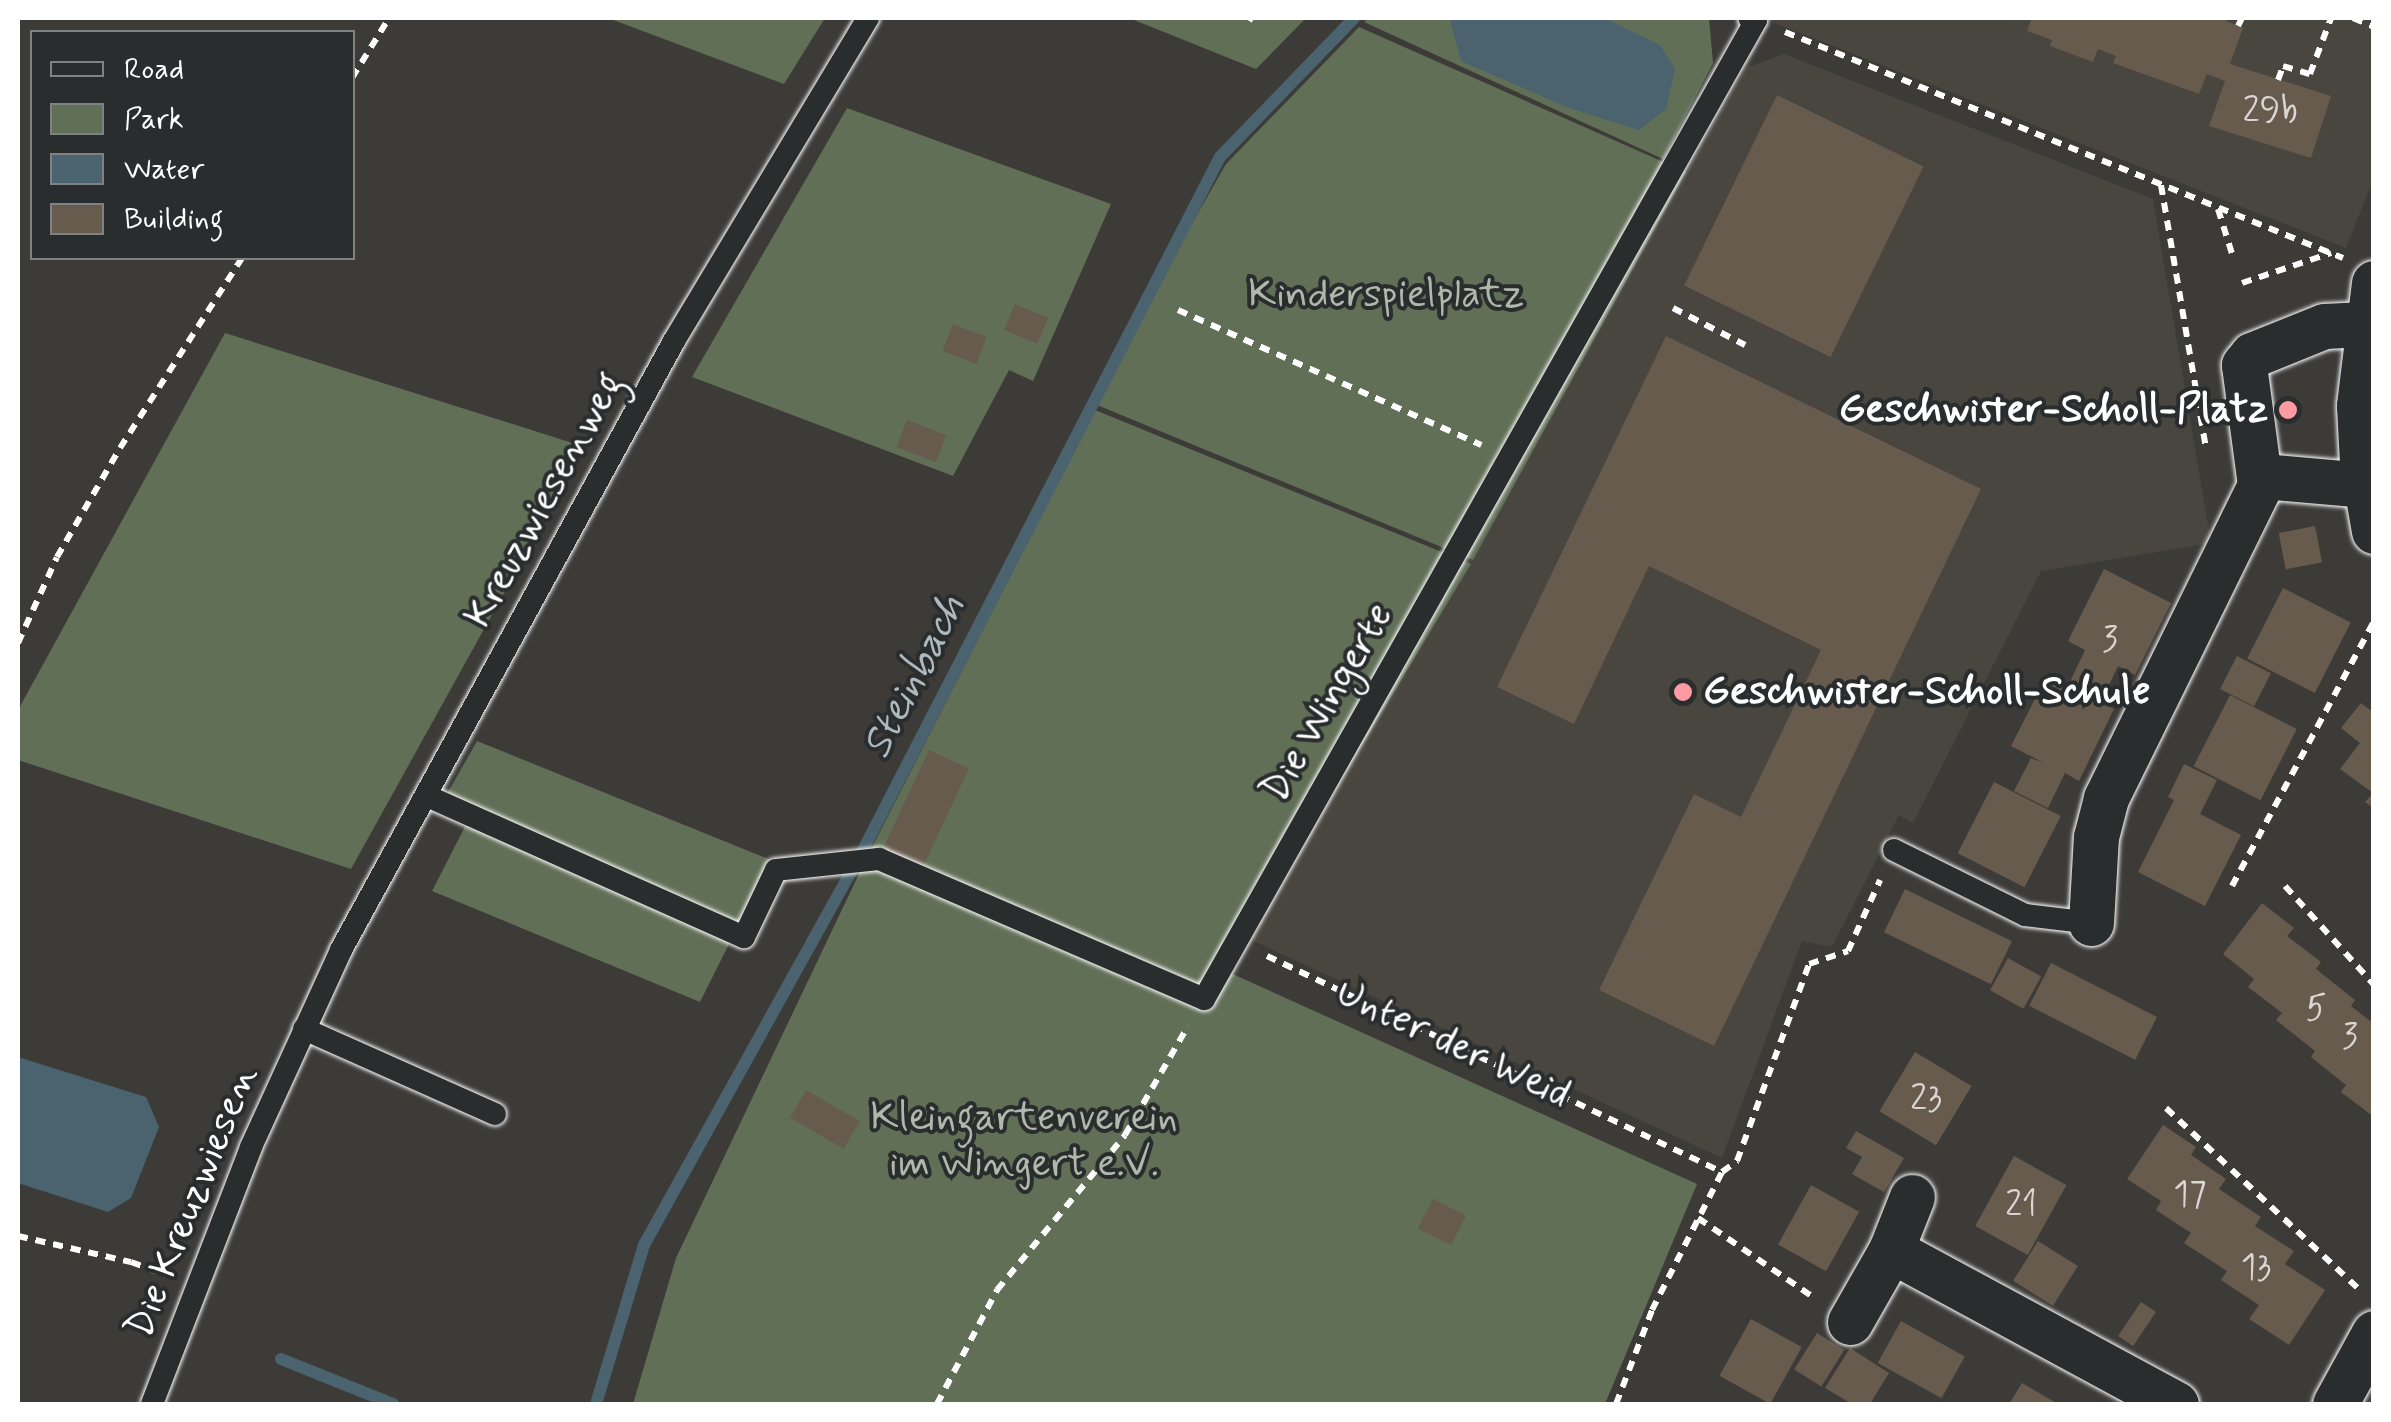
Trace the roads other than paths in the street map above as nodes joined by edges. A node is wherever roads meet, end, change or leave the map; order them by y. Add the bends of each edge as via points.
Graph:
1 (868, 18) edge
2 (1753, 19) edge
3 (2366, 290) edge
4 (2262, 476) junction
5 (2364, 485) junction
6 (2374, 530) edge
7 (426, 796) junction
8 (1894, 850) road end
9 (2090, 923) joint
10 (304, 1029) junction
11 (495, 1114) dead end
12 (1912, 1198) dead end
13 (1891, 1250) junction
14 (1850, 1322) road end
15 (2374, 1333) edge
16 (152, 1404) edge
17 (2176, 1404) edge
18 (2335, 1404) edge

1 - 7 lane, Kreuzwiesenweg via 674,341
2 - 7 lane, Die Wingerte via 1204,1000 879,859 776,870 744,937
3 - 4 street via 2324,326 2248,359 2244,380
3 - 5 street via 2359,406
4 - 5 street
4 - 9 street via 2106,798
5 - 6 street
7 - 10 lane, Kreuzwiesenweg
8 - 9 lane via 2026,915
10 - 11 lane
10 - 16 lane, Die Kreuzwiesen
12 - 13 street
13 - 14 street
13 - 17 street
15 - 18 street

